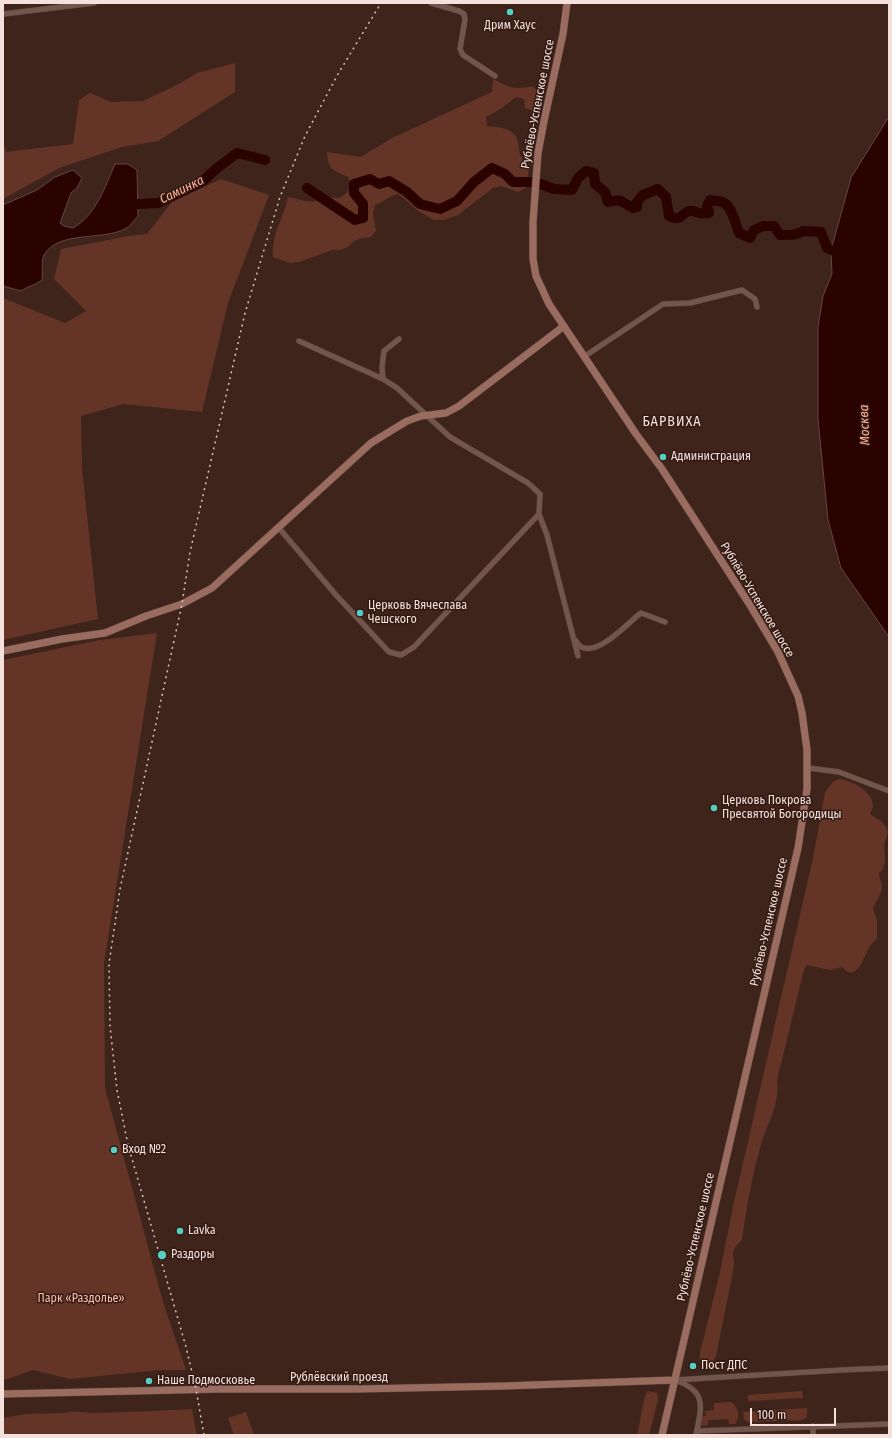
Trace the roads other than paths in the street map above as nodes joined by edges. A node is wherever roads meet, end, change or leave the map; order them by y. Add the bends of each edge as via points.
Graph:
1 (94, 3) edge
2 (431, 3) edge
3 (567, 3) edge
4 (3, 14) edge
5 (495, 76) dead end
6 (757, 307) dead end
7 (564, 326) junction
8 (399, 339) dead end
9 (299, 341) dead end
10 (585, 356) junction
11 (382, 379) junction
12 (426, 416) junction
13 (539, 514) junction
14 (278, 527) junction
15 (665, 622) dead end
16 (574, 640) junction
17 (3, 651) edge
18 (578, 656) dead end
19 (808, 768) junction
20 (889, 791) edge
21 (889, 1368) edge
22 (674, 1380) junction
23 (3, 1394) edge
24 (889, 1424) edge
25 (813, 1426) junction
26 (696, 1433) edge
27 (662, 1435) edge
28 (813, 1435) edge

1 - 4 street
2 - 5 street via 464,14 460,49 463,55
3 - 7 main road, Рублёво-Успенское шоссе via 538,153 533,222 536,276 549,304
6 - 10 street via 755,299 742,290 690,303 663,304
7 - 10 main road, Рублёво-Успенское шоссе
7 - 12 main road via 459,406 446,413
8 - 11 street via 384,351
9 - 11 street
10 - 19 main road, Рублёво-Успенское шоссе via 662,469 778,652 798,696 805,729
11 - 12 street via 397,388
12 - 13 street via 450,438 528,483 540,494
12 - 14 main road via 407,421 371,442
13 - 14 street via 414,647 401,655 389,652
13 - 16 street via 547,535
14 - 17 main road via 212,588 182,604 105,633
15 - 16 street via 641,613 614,638 592,649 581,647
16 - 18 street
19 - 20 street via 839,772
19 - 22 main road, Рублёво-Успенское шоссе via 798,848
21 - 22 street
22 - 23 main road, Рублёвский проезд via 504,1386
22 - 26 street via 692,1388 701,1402
22 - 27 main road, Рублёво-Успенское шоссе
24 - 25 street
25 - 26 street
25 - 28 street

